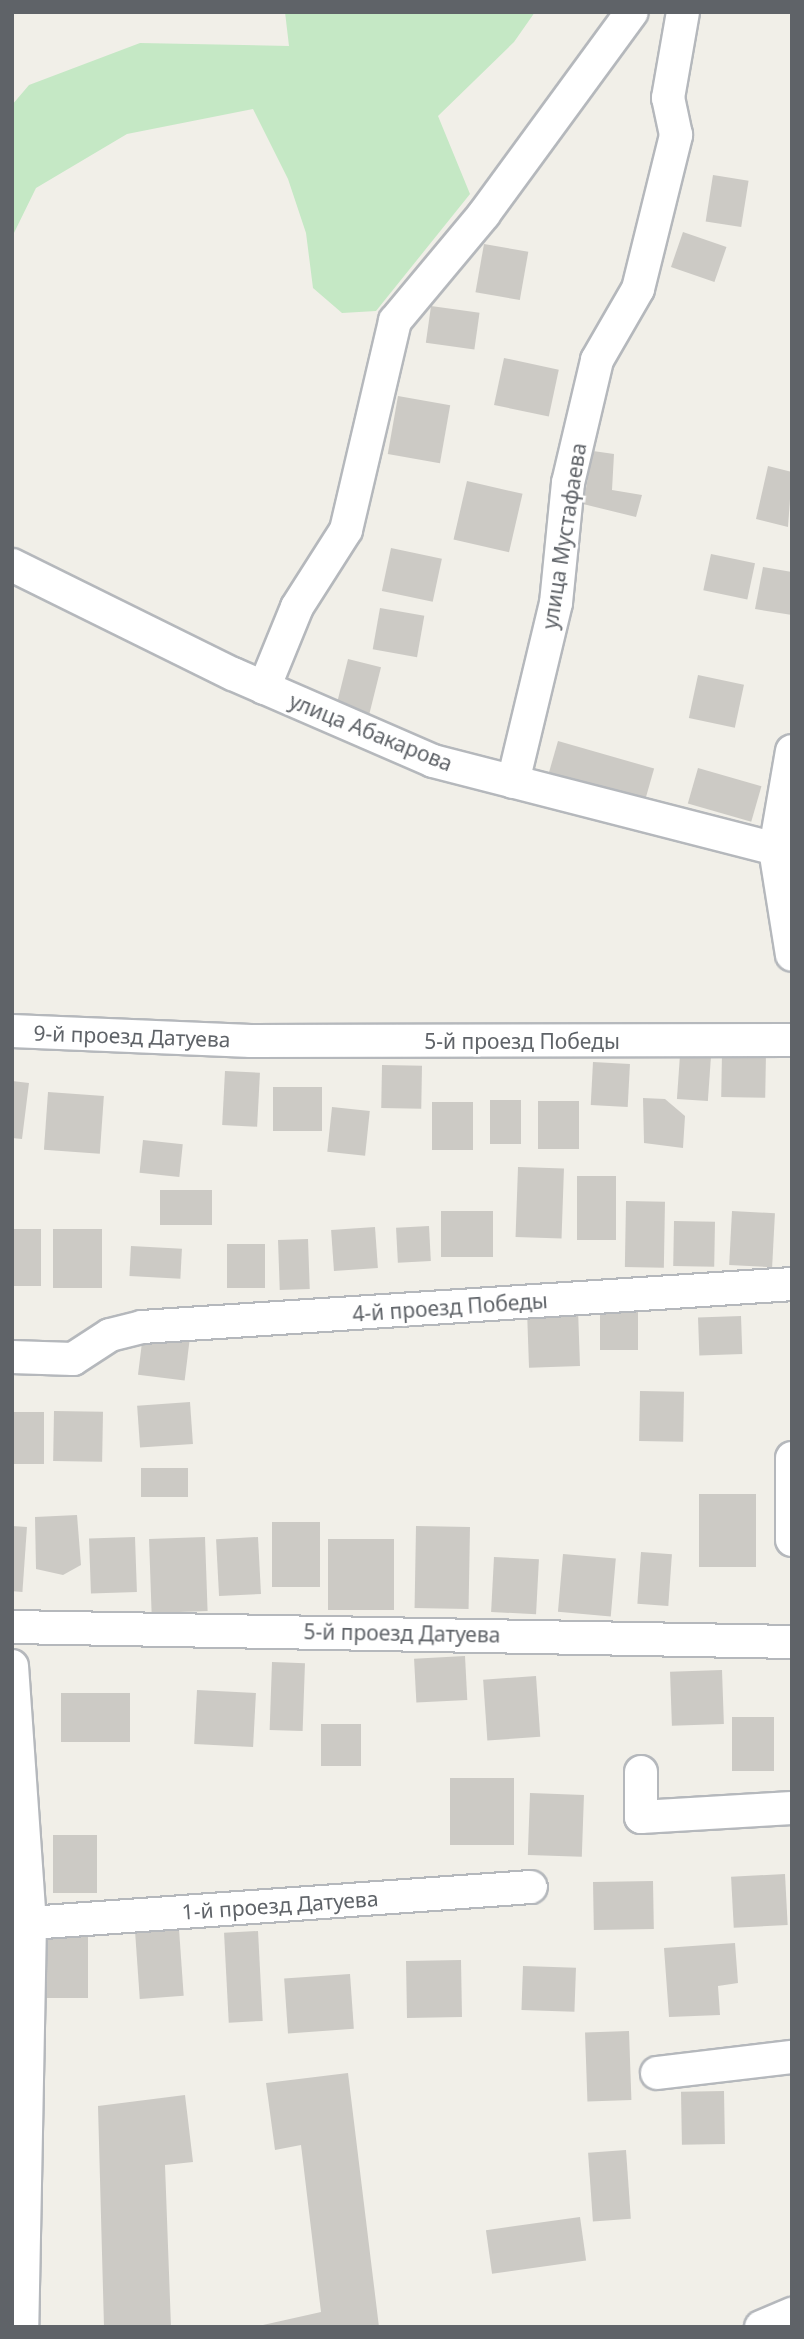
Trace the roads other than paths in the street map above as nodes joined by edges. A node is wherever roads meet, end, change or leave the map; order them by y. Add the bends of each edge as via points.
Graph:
1 (632, 12) edge
2 (683, 12) edge
3 (12, 565) edge
4 (264, 688) junction
5 (792, 751) edge
6 (513, 782) junction
7 (783, 848) edge
8 (792, 955) edge
9 (12, 1031) edge
10 (792, 1040) edge
11 (251, 1041) joint
12 (792, 1284) edge
13 (12, 1357) edge
14 (792, 1458) edge
15 (791, 1492) edge
16 (792, 1540) edge
17 (12, 1627) edge
18 (792, 1642) edge
19 (12, 1666) edge
20 (641, 1772) dead end
21 (792, 1808) edge
22 (531, 1887) dead end
23 (30, 1923) junction
24 (792, 2057) edge
25 (657, 2073) dead end
26 (792, 2314) edge
27 (22, 2327) edge
28 (761, 2327) edge

1 - 4 street via 484,214 395,321 346,530 297,607
2 - 6 street, улица Мустафаева via 668,98 676,135 638,289 597,360 568,483 556,603
3 - 4 street, улица Абакарова
4 - 6 street, улица Абакарова via 433,761
5 - 7 street
6 - 7 street, улица Абакарова
7 - 8 street
9 - 11 street, 9-й проезд Датуева
10 - 11 street, 5-й проезд Победы
12 - 13 street, 4-й проезд Победы via 142,1327 110,1335 73,1359
14 - 15 street
15 - 16 street
17 - 18 street, 5-й проезд Датуева
19 - 23 street
20 - 21 street via 641,1817
22 - 23 street, 1-й проезд Датуева
23 - 27 street
24 - 25 street
26 - 28 street

